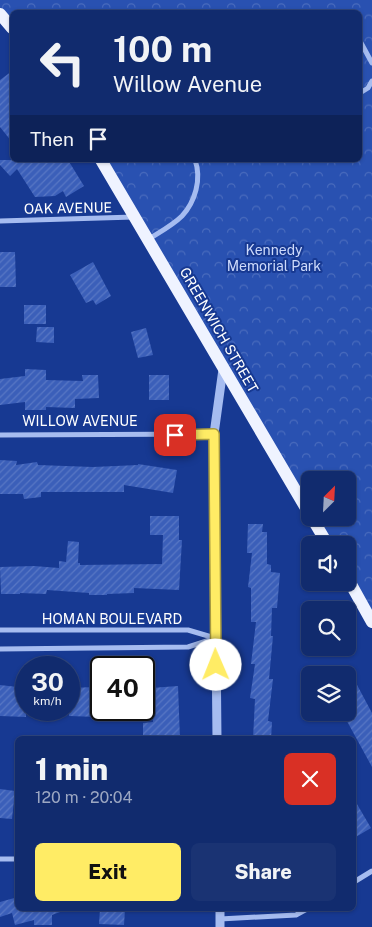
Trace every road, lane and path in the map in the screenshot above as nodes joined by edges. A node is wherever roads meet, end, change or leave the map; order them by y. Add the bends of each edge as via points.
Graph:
1 (0, 14) edge
2 (10, 26) edge
3 (362, 45) edge
4 (372, 63) edge
5 (372, 81) edge
6 (362, 92) edge
7 (102, 162) edge
8 (195, 162) edge
9 (136, 217) junction
10 (0, 221) edge
11 (149, 240) junction
12 (224, 369) junction
13 (214, 434) junction
14 (0, 435) edge
15 (301, 499) edge
16 (355, 591) edge
17 (372, 622) edge
18 (0, 630) edge
19 (216, 638) junction
20 (0, 649) edge
21 (217, 736) edge
22 (0, 859) edge
23 (15, 859) edge
24 (372, 871) edge
25 (356, 881) edge
26 (303, 911) edge
27 (220, 923) edge

1 - 2 main road
3 - 4 street
5 - 6 street
7 - 9 main road, GREENWICH STREET
8 - 11 street via 198,183 192,201 182,216
9 - 10 street, OAK AVENUE
9 - 11 main road, GREENWICH STREET
11 - 12 main road, GREENWICH STREET
12 - 13 street
12 - 15 main road, GREENWICH STREET
13 - 14 street, WILLOW AVENUE
13 - 19 street
16 - 17 main road
18 - 19 street, HOMAN BOULEVARD via 188,630
19 - 20 street, HOMAN BOULEVARD via 188,647
19 - 21 street
22 - 23 street
24 - 25 street
26 - 27 street via 296,915

